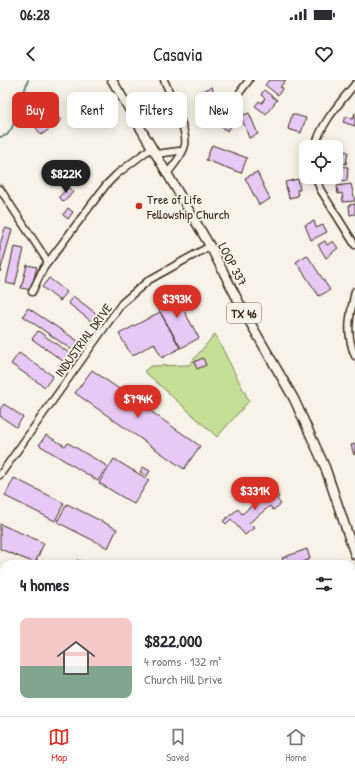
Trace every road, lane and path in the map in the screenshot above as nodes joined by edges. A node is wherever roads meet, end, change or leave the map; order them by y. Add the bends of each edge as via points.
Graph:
1 (112, 80) edge
2 (164, 80) edge
3 (249, 80) edge
4 (355, 84) edge
5 (240, 92) dead end
6 (319, 140) edge
7 (153, 151) junction
8 (181, 152) junction
9 (167, 174) junction
10 (318, 184) edge
11 (0, 189) edge
12 (355, 245) edge
13 (210, 246) junction
14 (48, 262) junction
15 (355, 291) edge
16 (32, 292) dead end
17 (355, 356) edge
18 (0, 475) edge
19 (355, 555) edge

1 - 7 main road, LOOP 337 / TX 46
2 - 8 street via 178,111 184,135 185,144
3 - 5 street
4 - 6 street via 333,111
7 - 8 street
7 - 9 main road, LOOP 337 / TX 46
7 - 14 street via 126,166 106,186
8 - 9 street
9 - 13 main road, LOOP 337 / TX 46
10 - 12 street
11 - 14 street
13 - 18 street, INDUSTRIAL DRIVE via 150,280 122,303
13 - 19 main road, LOOP 337 / TX 46 via 307,426 335,492
14 - 16 street
15 - 17 street via 348,326

